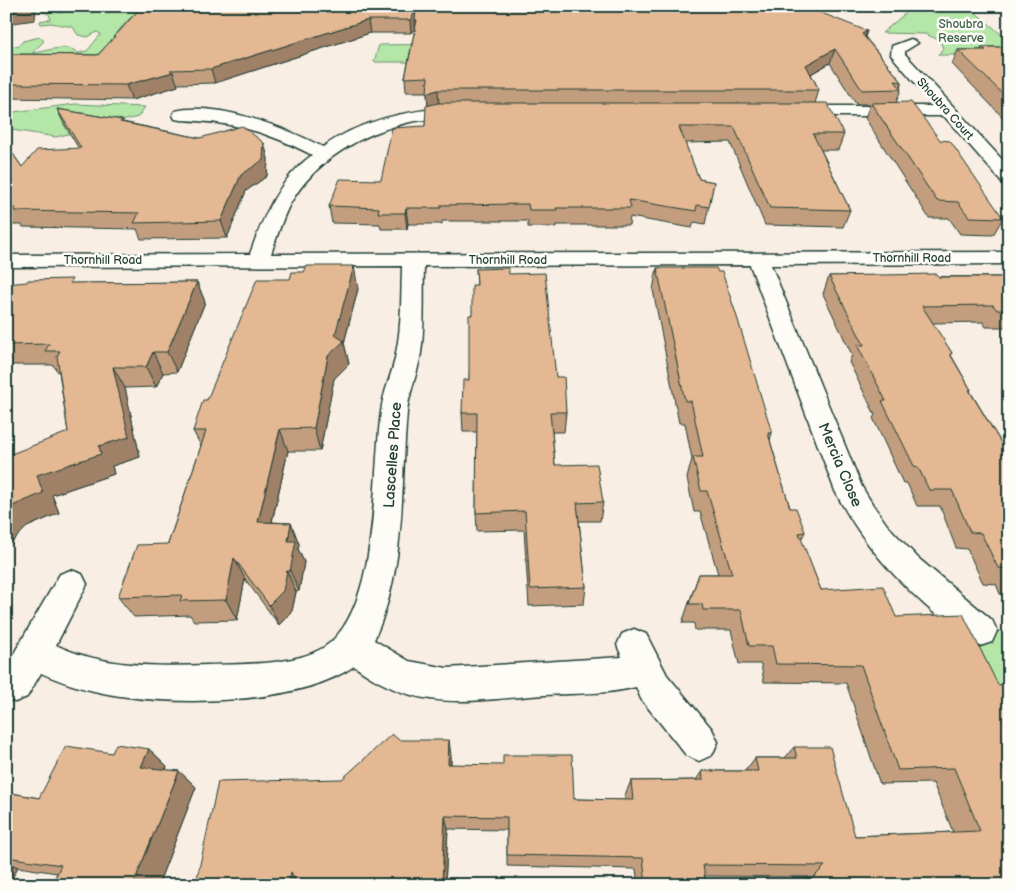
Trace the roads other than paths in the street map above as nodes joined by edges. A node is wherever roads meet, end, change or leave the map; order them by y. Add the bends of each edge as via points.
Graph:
1 (911, 43) dead end
2 (946, 110) junction
3 (779, 111) edge
4 (473, 112) edge
5 (181, 115) dead end
6 (324, 154) junction
7 (1009, 178) edge
8 (1009, 258) edge
9 (758, 259) junction
10 (258, 260) junction
11 (6, 261) edge
12 (413, 261) junction
13 (71, 584) dead end
14 (980, 631) dead end
15 (352, 644) junction
16 (34, 652) junction
17 (15, 685) dead end
18 (699, 742) dead end

1 - 2 street, Shoubra Court via 897,48 898,56
2 - 3 street
2 - 7 street, Shoubra Court
4 - 6 street via 440,112 402,119 374,127
5 - 6 street via 257,123
6 - 10 street via 302,172 281,203
8 - 9 street, Thornhill Road
9 - 12 street, Thornhill Road
9 - 14 street, Mercia Close via 849,491 862,515 899,562
10 - 11 street, Thornhill Road
10 - 12 street, Thornhill Road
12 - 15 street, Lascelles Place via 409,349 394,409 385,540 368,614
13 - 16 street
15 - 16 street, Lascelles Place via 332,662 309,671 200,682 108,678 66,668
15 - 18 street via 396,673 438,684 472,685 618,675 639,657 662,697
16 - 17 street

